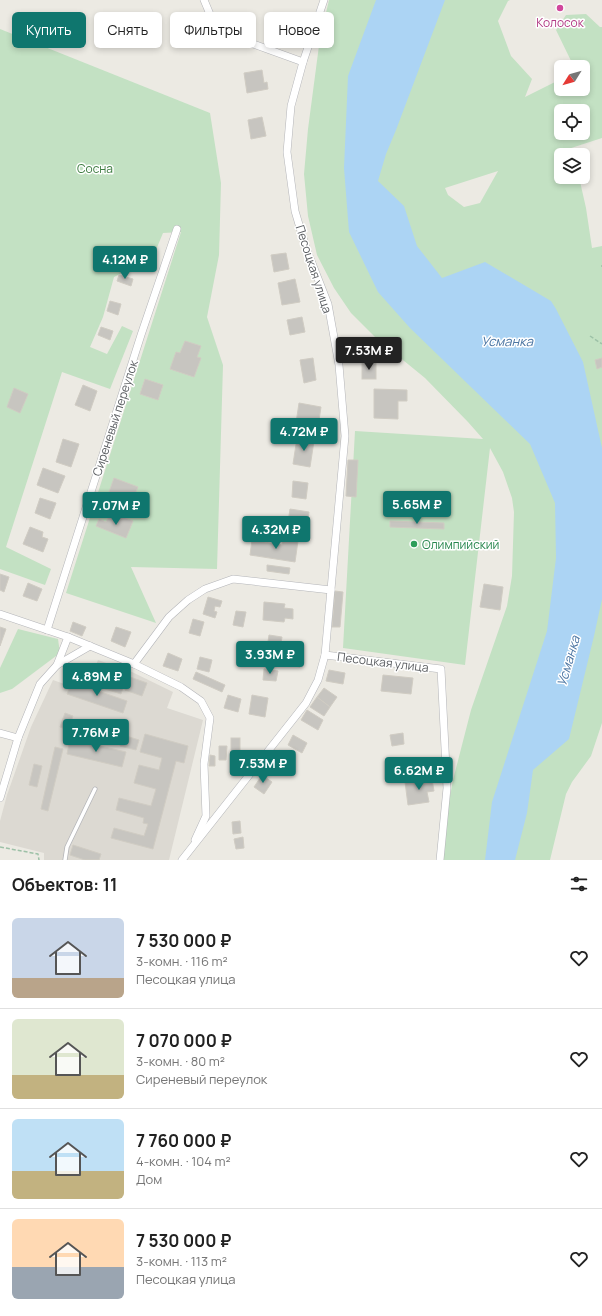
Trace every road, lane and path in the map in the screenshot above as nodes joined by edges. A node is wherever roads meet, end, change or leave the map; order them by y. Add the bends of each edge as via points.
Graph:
1 (204, 0) edge
2 (324, 0) edge
3 (303, 62) junction
4 (177, 229) dead end
5 (590, 336) dead end
6 (602, 344) edge
7 (331, 590) junction
8 (0, 614) edge
9 (47, 630) junction
10 (68, 636) junction
11 (90, 646) junction
12 (143, 653) junction
13 (325, 655) junction
14 (134, 664) junction
15 (57, 665) junction
16 (145, 669) junction
17 (0, 733) edge
18 (18, 738) junction
19 (95, 789) dead end
20 (0, 798) edge
21 (0, 847) edge
22 (189, 853) junction
23 (39, 860) edge
24 (65, 860) edge
25 (182, 860) edge
26 (440, 860) edge

1 - 3 street via 217,32
2 - 3 street, Песоцкая улица
3 - 7 street, Песоцкая улица via 291,106 287,152 295,211 306,248 328,304 339,365 345,436
4 - 9 street, Сиреневый переулок
5 - 6 path
7 - 12 street via 233,579 205,589 188,600 169,617
7 - 13 street, Песоцкая улица
8 - 9 street, Песоцкая улица
9 - 10 street, Песоцкая улица
10 - 11 street, Песоцкая улица
10 - 15 street
11 - 14 street, Песоцкая улица
11 - 15 street
12 - 14 street
12 - 16 street
13 - 22 street, Песоцкая улица via 318,680 306,703
13 - 26 street, Песоцкая улица via 441,669 447,788
14 - 16 street, Песоцкая улица
15 - 18 street via 40,684
16 - 22 street, Песоцкая улица via 181,687 201,702 210,718 204,764 206,816
17 - 18 street
18 - 20 street
19 - 24 lane via 67,847
21 - 23 path via 38,854
22 - 25 street, Песоцкая улица

